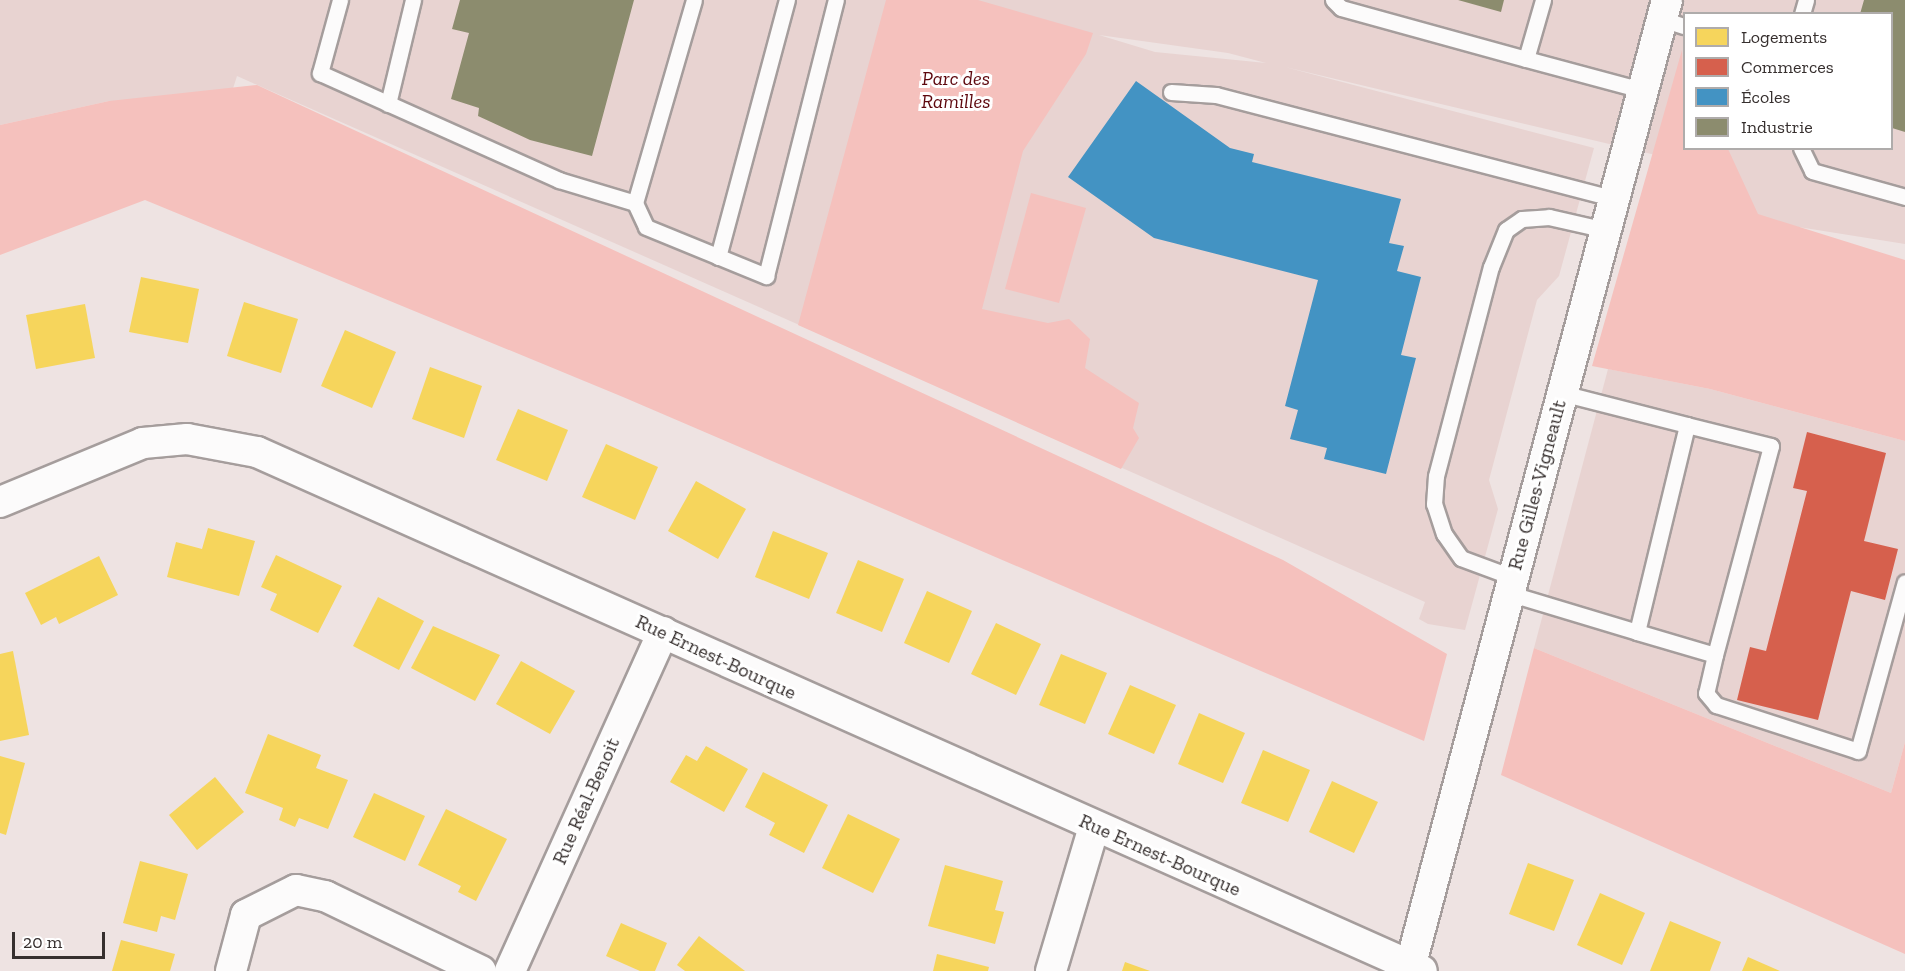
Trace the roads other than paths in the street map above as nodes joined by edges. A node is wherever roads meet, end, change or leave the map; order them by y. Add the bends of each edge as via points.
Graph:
1 (340, 0) edge
2 (413, 0) edge
3 (694, 0) edge
4 (787, 0) edge
5 (836, 0) edge
6 (1333, 0) edge
7 (1543, 0) edge
8 (1671, 15) edge
9 (1526, 59) junction
10 (1642, 90) junction
11 (1171, 92) dead end
12 (388, 104) junction
13 (1803, 150) edge
14 (1905, 197) edge
15 (1614, 199) junction
16 (635, 203) junction
17 (1606, 230) junction
18 (718, 256) junction
19 (1562, 393) junction
20 (1687, 425) junction
21 (0, 502) edge
22 (1905, 582) edge
23 (1510, 585) junction
24 (663, 632) junction
25 (1637, 632) junction
26 (1715, 655) junction
27 (1094, 827) junction
28 (1414, 969) edge
29 (231, 971) edge
30 (481, 971) edge
31 (510, 971) edge
32 (1051, 971) edge

1 - 12 lane via 320,73
2 - 12 lane
3 - 16 lane
4 - 18 lane
5 - 18 lane via 766,276
6 - 9 lane via 1341,8
7 - 9 lane
8 - 10 street, Rue Gilles-Vigneault
9 - 10 lane
10 - 15 street, Rue Gilles-Vigneault
11 - 15 lane via 1216,95
12 - 16 lane via 559,180
13 - 14 lane via 1812,171
15 - 17 street, Rue Gilles-Vigneault
16 - 18 lane via 646,226
17 - 19 street, Rue Gilles-Vigneault
17 - 23 lane via 1549,217 1522,219 1506,231 1491,267 1433,497 1437,519 1461,558
19 - 20 lane
19 - 23 street, Rue Gilles-Vigneault
20 - 25 lane
20 - 26 lane via 1771,446
21 - 24 street, Rue Ernest-Bourque via 144,443 212,442 274,459
22 - 26 lane via 1858,751 1716,705 1706,693
23 - 25 lane
23 - 28 street, Rue Gilles-Vigneault
24 - 27 street, Rue Ernest-Bourque
24 - 31 street, Rue Réal-Benoit
25 - 26 lane
27 - 28 street, Rue Ernest-Bourque
27 - 32 street
29 - 30 street via 246,915 296,890 325,896

